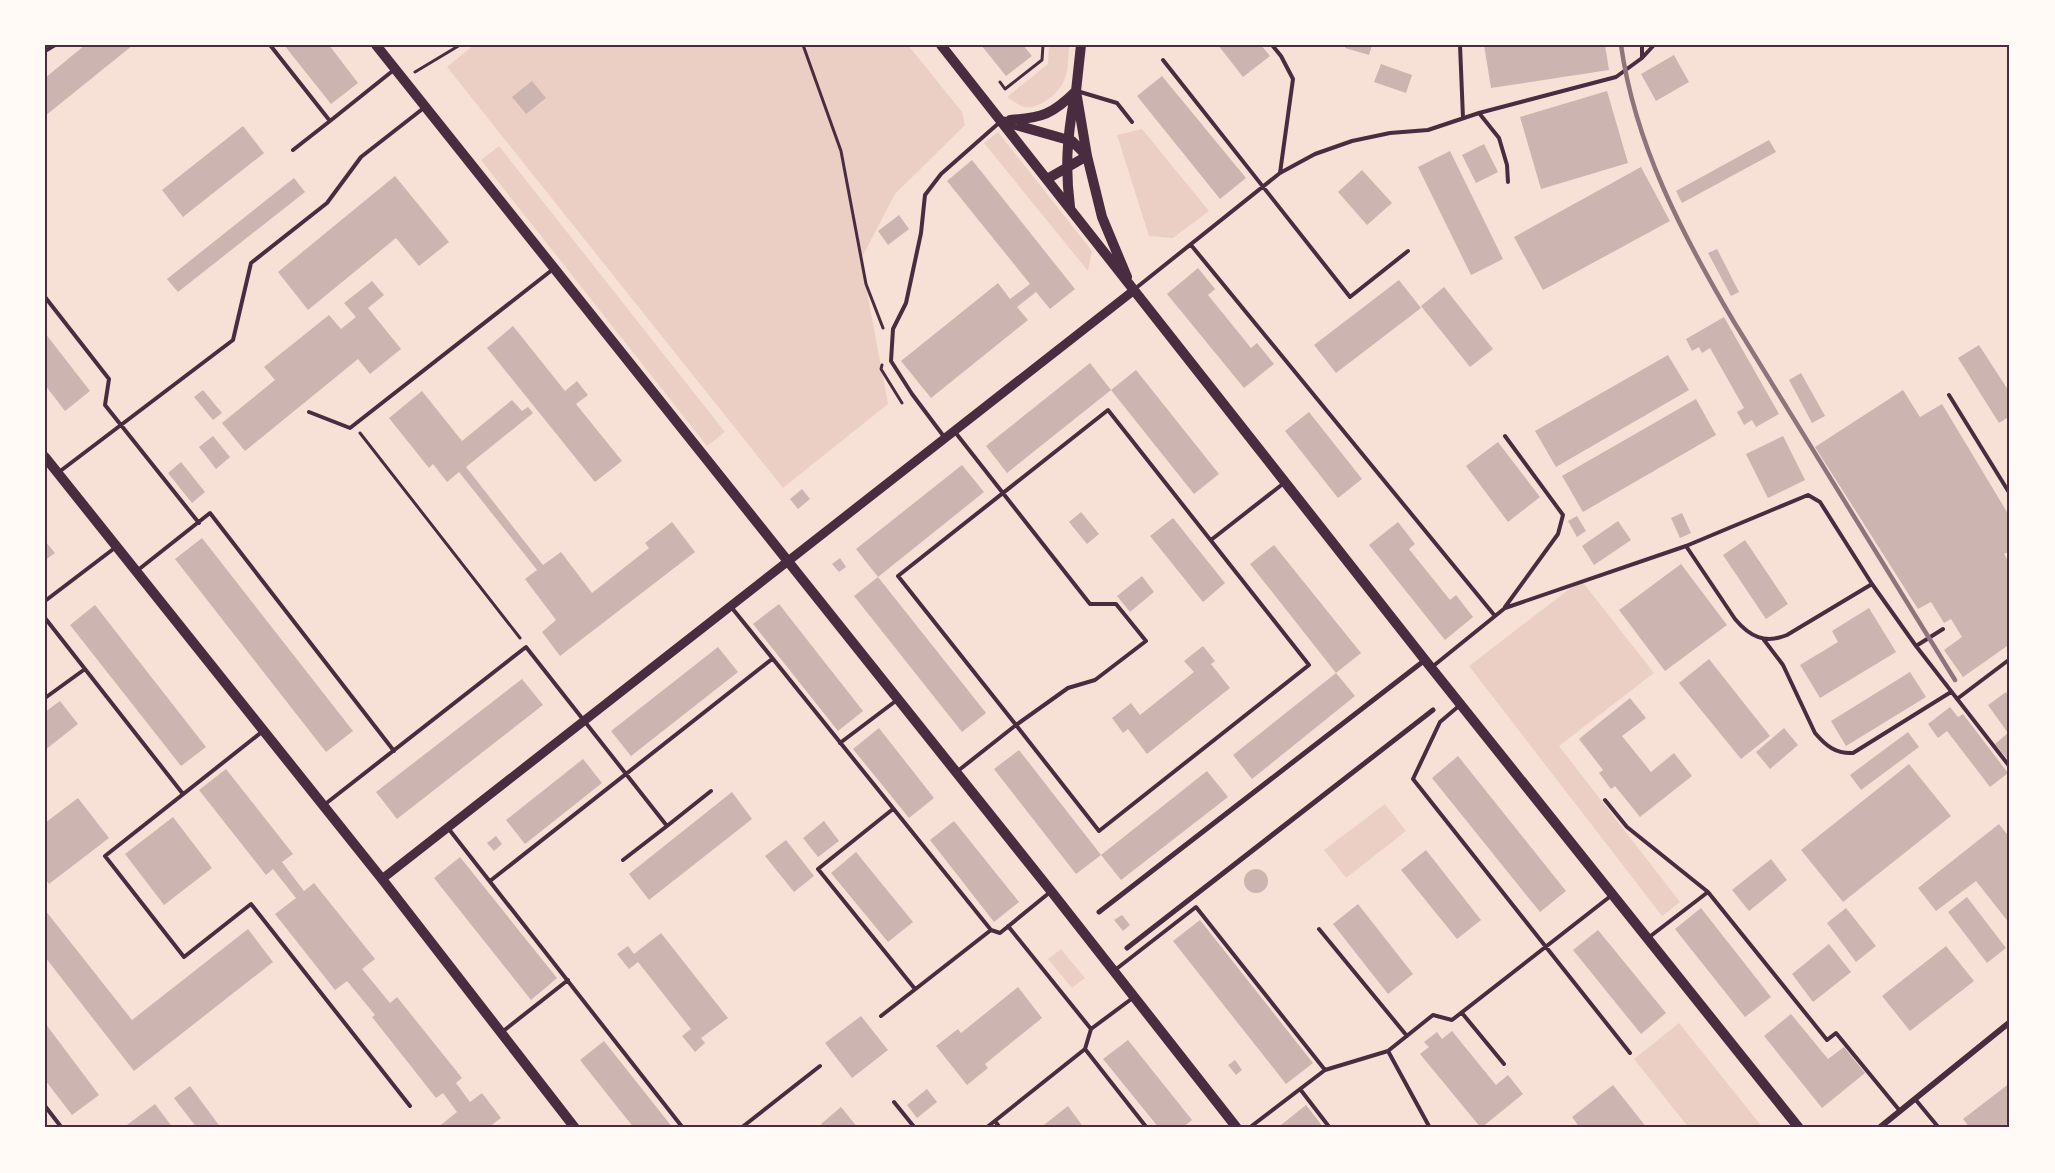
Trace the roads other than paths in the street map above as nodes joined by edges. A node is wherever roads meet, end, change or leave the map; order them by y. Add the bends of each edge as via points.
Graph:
1 (55, 45) edge
2 (270, 45) edge
3 (376, 45) edge
4 (942, 45) edge
5 (1081, 45) edge
6 (1272, 45) edge
7 (1460, 45) edge
8 (1642, 45) edge
9 (1654, 45) edge
10 (45, 52) edge
11 (1642, 58) junction
12 (1163, 60) dead end
13 (395, 68) junction
14 (1076, 91) junction
15 (425, 106) junction
16 (1479, 113) junction
17 (1463, 118) junction
18 (330, 120) junction
19 (1002, 121) junction
20 (1132, 122) dead end
21 (1068, 140) junction
22 (293, 150) dead end
23 (1087, 156) junction
24 (1066, 168) junction
25 (1280, 174) junction
26 (1047, 179) junction
27 (1508, 182) dead end
28 (1264, 186) junction
29 (1070, 209) junction
30 (1191, 245) junction
31 (1408, 251) dead end
32 (555, 268) junction
33 (1133, 291) junction
34 (45, 297) edge
35 (1949, 394) dead end
36 (309, 412) dead end
37 (121, 425) junction
38 (954, 432) junction
39 (1505, 436) dead end
40 (945, 439) junction
41 (45, 457) edge
42 (58, 473) junction
43 (1285, 482) junction
44 (1003, 493) junction
45 (2010, 494) edge
46 (199, 523) junction
47 (1211, 540) junction
48 (117, 546) junction
49 (1686, 546) junction
50 (788, 562) junction
51 (136, 571) junction
52 (1872, 584) junction
53 (45, 601) edge
54 (730, 607) junction
55 (1505, 608) junction
56 (1495, 616) junction
57 (45, 618) edge
58 (1943, 629) dead end
59 (1764, 640) junction
60 (1916, 646) junction
61 (772, 659) junction
62 (2010, 659) edge
63 (1428, 664) junction
64 (85, 669) junction
65 (1951, 692) junction
66 (45, 699) edge
67 (897, 699) junction
68 (1957, 699) junction
69 (1461, 705) junction
70 (1433, 710) dead end
71 (584, 721) junction
72 (1016, 725) junction
73 (264, 730) junction
74 (840, 743) junction
75 (394, 751) junction
76 (2010, 767) edge
77 (956, 773) junction
78 (626, 774) junction
79 (711, 791) dead end
80 (183, 794) junction
81 (1605, 800) dead end
82 (324, 805) junction
83 (893, 809) junction
84 (667, 826) junction
85 (448, 828) junction
86 (623, 860) dead end
87 (382, 879) junction
88 (490, 882) junction
89 (1051, 891) junction
90 (1708, 892) junction
91 (1613, 895) junction
92 (1099, 912) dead end
93 (1008, 926) junction
94 (1319, 928) dead end
95 (991, 930) junction
96 (1648, 938) junction
97 (1127, 948) dead end
98 (1545, 948) junction
99 (1114, 970) junction
100 (568, 980) junction
101 (915, 989) junction
102 (1134, 996) junction
103 (1462, 1013) junction
104 (881, 1016) dead end
105 (2010, 1022) edge
106 (1091, 1029) junction
107 (501, 1032) junction
108 (1407, 1036) junction
109 (1085, 1049) junction
110 (1388, 1051) junction
111 (1630, 1053) dead end
112 (1504, 1064) dead end
113 (820, 1066) dead end
114 (1325, 1070) junction
115 (1300, 1089) junction
116 (1915, 1099) junction
117 (894, 1102) dead end
118 (45, 1106) edge
119 (410, 1106) dead end
120 (1900, 1111) junction
121 (995, 1121) junction
122 (62, 1128) edge
123 (575, 1128) edge
124 (683, 1128) edge
125 (741, 1128) edge
126 (915, 1128) edge
127 (986, 1128) edge
128 (1000, 1128) edge
129 (1147, 1128) edge
130 (1237, 1128) edge
131 (1249, 1128) edge
132 (1330, 1128) edge
133 (1430, 1128) edge
134 (1799, 1128) edge
135 (1879, 1128) edge
136 (1940, 1128) edge

1 - 10 lane
2 - 18 lane
3 - 13 main road
4 - 19 main road
5 - 14 main road
6 - 25 lane via 1293,79
7 - 17 lane
8 - 11 lane
9 - 11 lane
11 - 16 lane via 1616,77
12 - 28 lane
13 - 15 main road
13 - 18 lane
14 - 19 main road via 1062,105 1035,119
14 - 20 lane via 1117,103
14 - 21 main road
14 - 23 main road
15 - 32 main road
15 - 37 lane via 361,157 327,203 251,263 233,340
16 - 17 lane
16 - 27 lane via 1499,138
17 - 25 lane via 1428,130 1352,141 1315,154
18 - 22 lane
19 - 21 main road
19 - 26 main road
19 - 40 lane via 941,174 925,195 906,303 893,329 891,362
21 - 23 main road
21 - 24 main road
23 - 24 main road
23 - 33 main road via 1102,217
24 - 26 main road
24 - 29 main road
25 - 28 lane
26 - 29 main road
28 - 30 lane
28 - 31 lane via 1350,297
29 - 33 main road
30 - 33 lane
30 - 56 lane
32 - 36 lane via 350,428
32 - 50 main road
33 - 38 street
33 - 43 main road
34 - 37 lane via 109,379 105,405
35 - 45 lane
37 - 42 lane
37 - 46 lane
38 - 40 street
38 - 44 lane
39 - 55 lane via 1563,515 1558,534
40 - 50 street
41 - 42 main road
42 - 48 main road
43 - 47 lane
43 - 63 main road
44 - 47 lane via 1108,410
44 - 72 lane via 898,576
44 - 72 lane via 1090,603 1116,604 1146,641 1095,680 1068,688
46 - 51 lane
46 - 75 lane via 210,513
47 - 72 lane via 1309,665 1099,831
48 - 51 main road
48 - 53 lane
49 - 52 lane via 1808,495 1820,502
49 - 55 lane
49 - 59 lane via 1736,620
50 - 54 street
50 - 67 main road
51 - 73 main road
52 - 59 lane via 1787,635
52 - 60 lane
54 - 61 lane
54 - 71 street
55 - 56 lane
56 - 63 lane
57 - 64 lane
58 - 60 lane
59 - 65 lane via 1784,665 1815,733 1843,754 1853,753
60 - 65 lane
61 - 74 lane
61 - 78 lane
62 - 68 lane
63 - 69 main road
63 - 92 street
64 - 66 lane
64 - 80 lane
65 - 68 lane
67 - 74 lane
67 - 77 main road
68 - 76 lane
69 - 91 main road
69 - 98 lane via 1440,722 1413,779
70 - 97 street
71 - 75 lane via 526,647
71 - 78 lane
71 - 85 street
72 - 77 lane
73 - 80 lane
73 - 82 main road
74 - 83 lane
75 - 82 lane
77 - 89 main road
78 - 84 lane
78 - 88 lane
79 - 84 lane
80 - 119 lane via 105,856 184,957 251,904
81 - 90 lane via 1627,827
82 - 87 main road
83 - 95 lane
83 - 101 lane via 818,869
84 - 86 lane
85 - 87 street
85 - 88 lane
87 - 107 main road
88 - 100 lane
89 - 93 lane
89 - 99 main road
90 - 96 lane
90 - 120 lane via 1827,1040 1836,1033
91 - 96 main road
91 - 98 lane
93 - 95 lane via 1000,933
93 - 106 lane
94 - 108 lane
95 - 101 lane
96 - 134 main road
98 - 103 lane
98 - 111 lane
99 - 102 main road
99 - 114 lane via 1196,907
100 - 107 lane
100 - 124 lane
101 - 104 lane
102 - 106 lane
102 - 130 main road
103 - 108 lane via 1452,1020 1433,1016
103 - 112 lane
105 - 116 street
106 - 109 lane
107 - 123 main road
108 - 110 lane
109 - 121 lane
109 - 129 lane
110 - 114 lane
110 - 133 lane
113 - 125 lane
114 - 115 lane
115 - 131 lane
115 - 132 lane
116 - 120 street
116 - 136 lane
117 - 126 lane
118 - 122 lane
120 - 135 street
121 - 127 lane
121 - 128 lane

